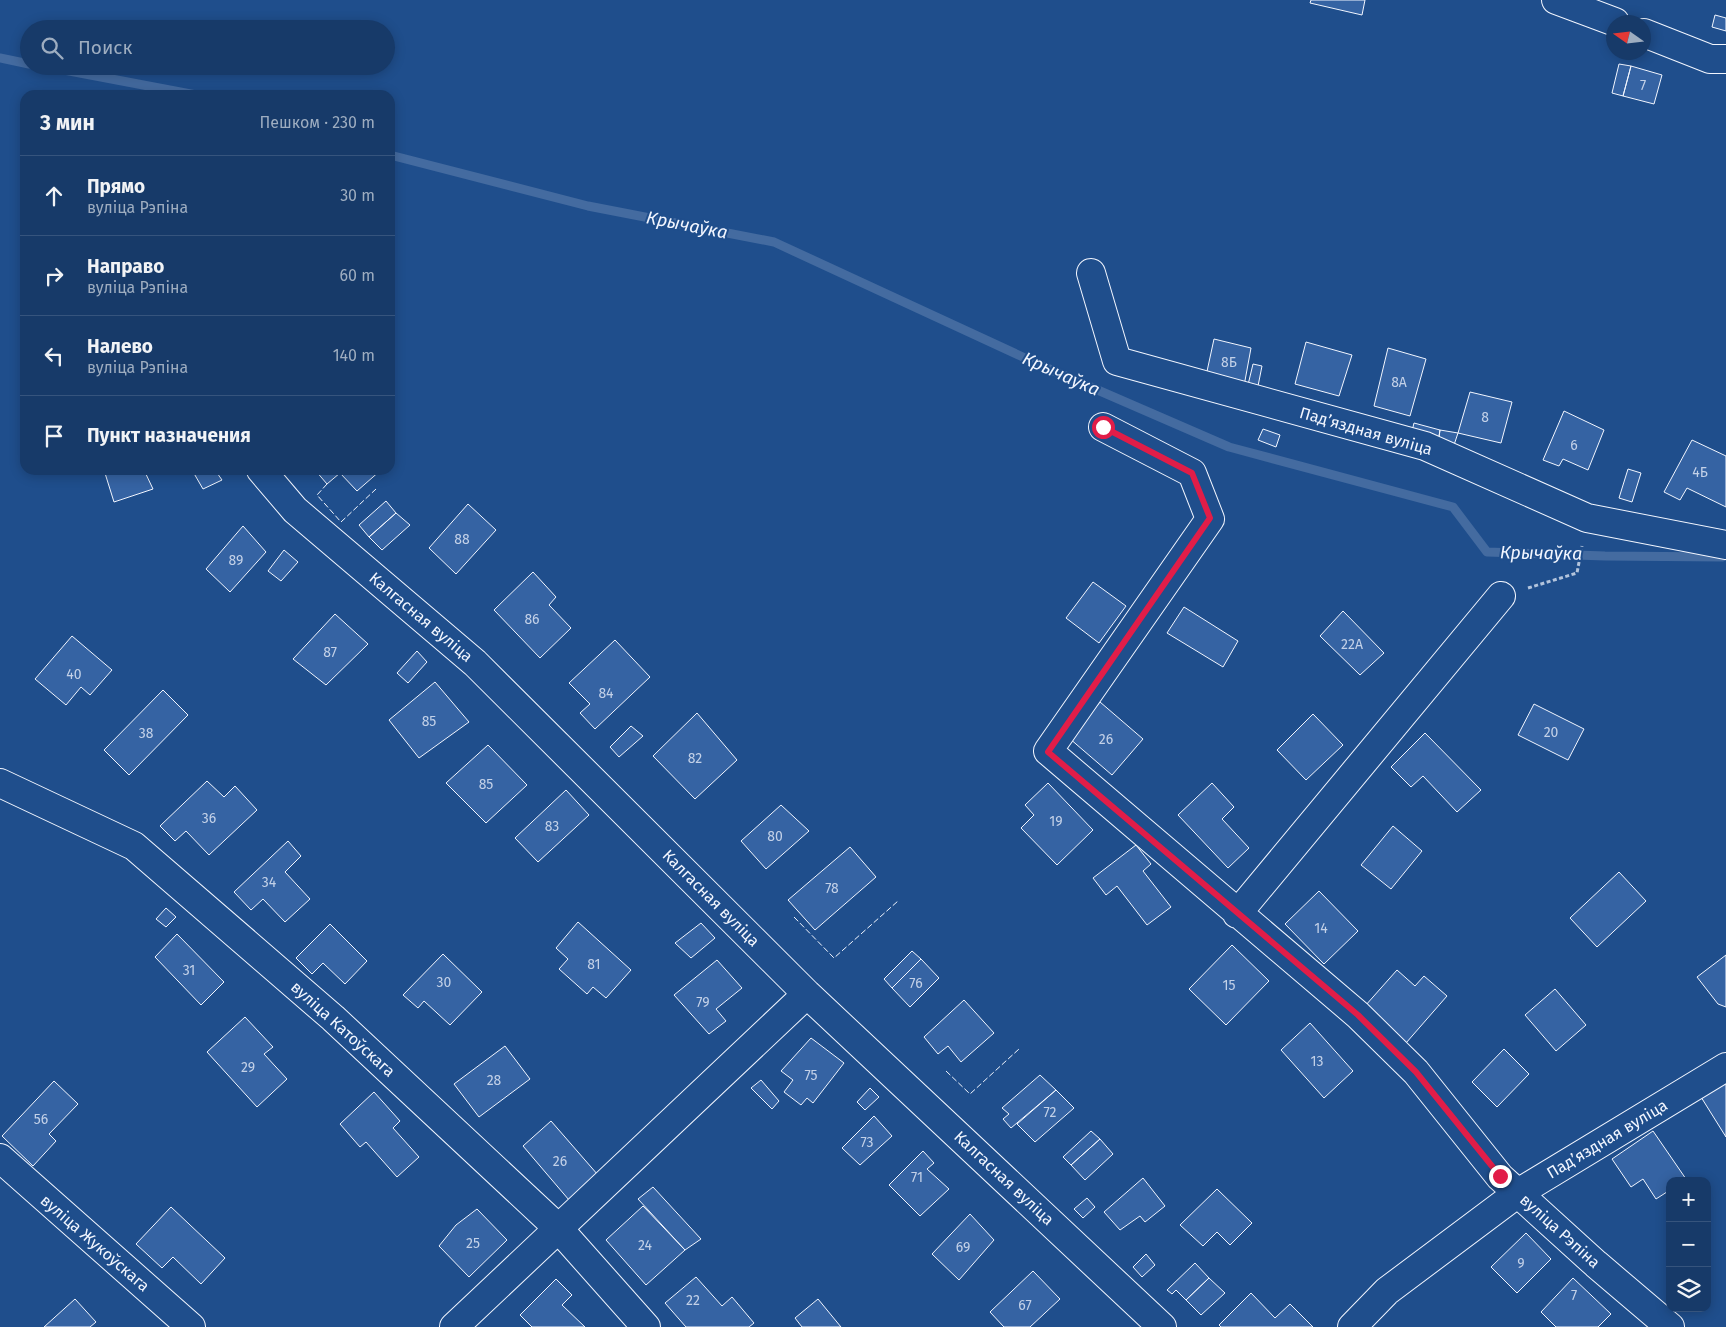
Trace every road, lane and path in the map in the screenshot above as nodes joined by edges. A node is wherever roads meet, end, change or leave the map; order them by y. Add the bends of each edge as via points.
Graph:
1 (1556, 0) edge
2 (1606, 19) edge
3 (1651, 37) edge
4 (1726, 59) edge
5 (1091, 273) dead end
6 (1103, 427) dead end
7 (265, 475) edge
8 (1726, 545) edge
9 (1577, 573) dead end
10 (1501, 596) joint
11 (0, 784) edge
12 (1237, 914) junction
13 (807, 994) junction
14 (1726, 1067) edge
15 (0, 1158) edge
16 (1518, 1193) junction
17 (558, 1228) junction
18 (191, 1327) edge
19 (454, 1327) edge
20 (646, 1327) edge
21 (1162, 1327) edge
22 (1352, 1327) edge
23 (1670, 1327) edge

1 - 2 street
3 - 4 street via 1710,59
5 - 8 street, Падʼяздная вуліца via 1116,361 1424,446 1587,518
6 - 12 street, вуліца Рэпіна via 1192,473 1210,518 1048,752
7 - 13 street, Калгасная вуліца via 295,510 475,663
9 - 10 path
10 - 12 street
11 - 17 street, вуліца Катоўскага via 134,846 333,1018
12 - 16 street, вуліца Рэпіна via 1358,1015 1416,1072 1500,1176
13 - 17 street
13 - 21 street, Калгасная вуліца
14 - 16 street, Падʼяздная вуліца
15 - 18 street, вуліца Жукоўскага
16 - 22 street, Падʼяздная вуліца via 1387,1292
16 - 23 street, вуліца Рэпіна
17 - 19 street
17 - 20 street, вуліца Катоўскага

